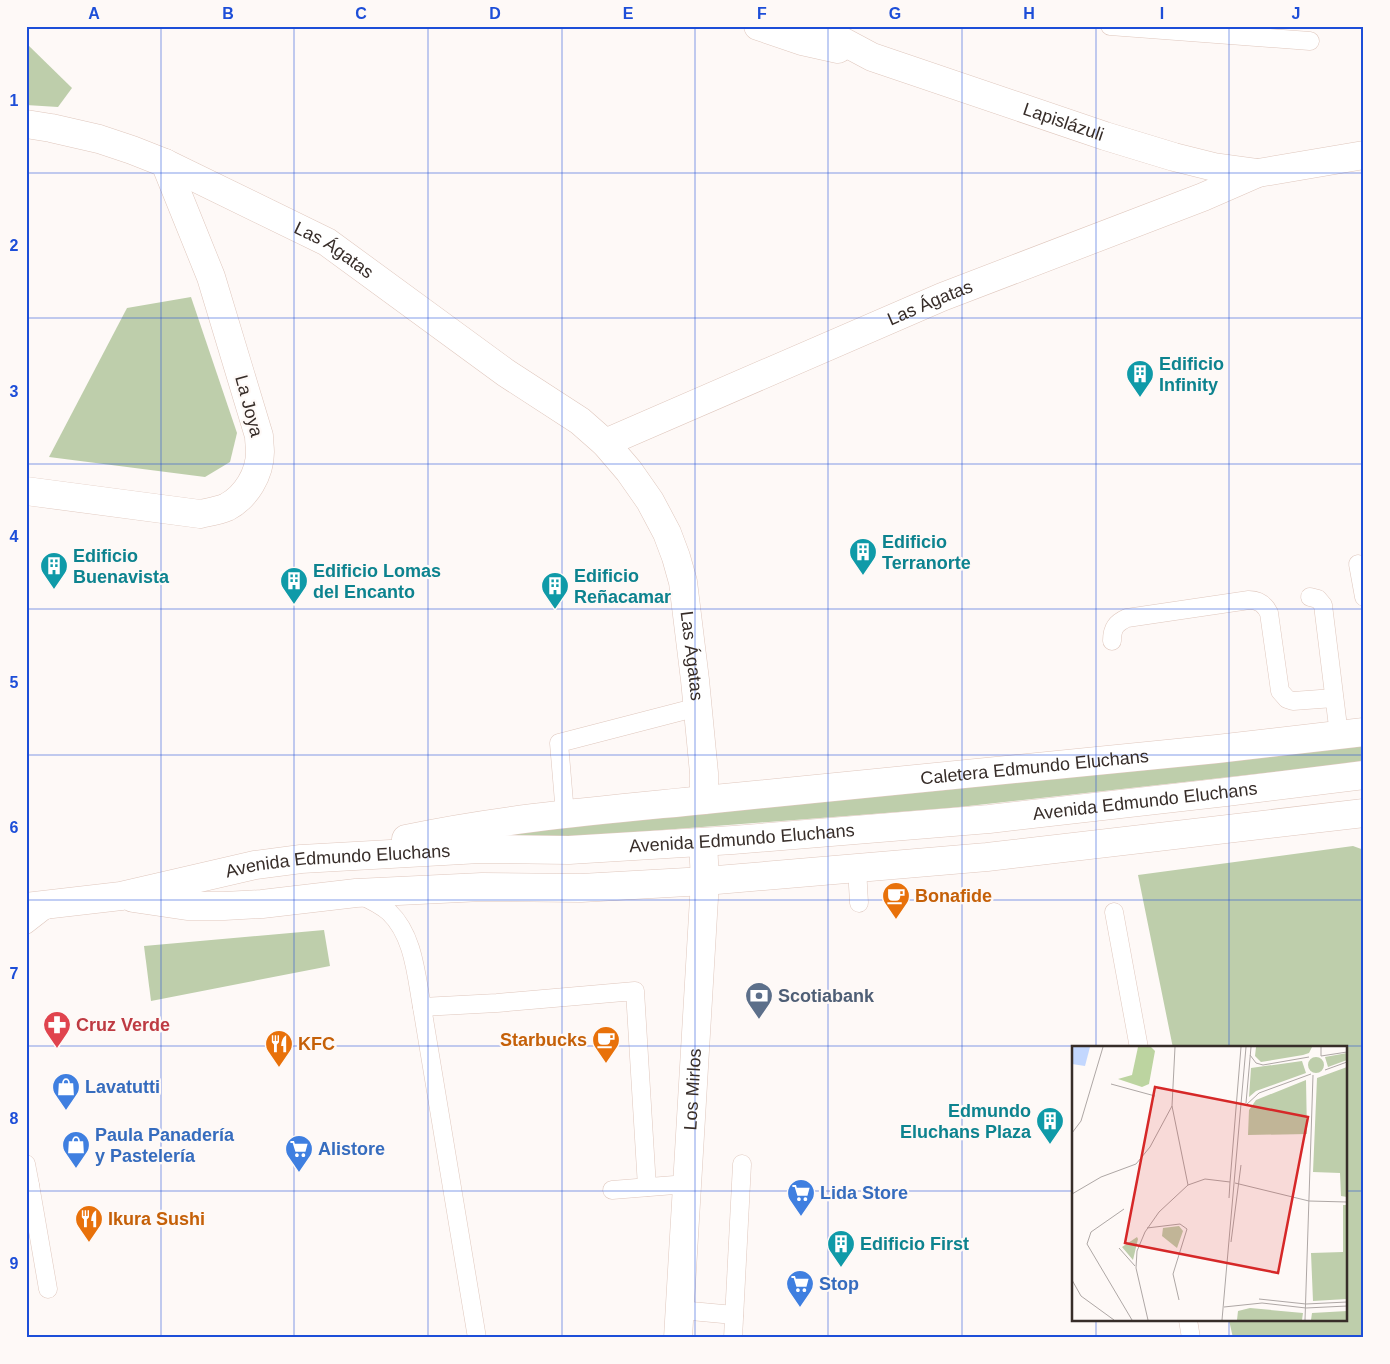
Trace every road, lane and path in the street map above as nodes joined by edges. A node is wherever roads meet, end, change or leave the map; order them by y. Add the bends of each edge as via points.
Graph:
1 (758, 26) edge
2 (814, 26) edge
3 (1110, 26) edge
4 (1310, 41) dead end
5 (872, 57) junction
6 (26, 124) edge
7 (1364, 155) edge
8 (165, 163) junction
9 (1258, 173) junction
10 (605, 443) junction
11 (26, 491) edge
12 (1358, 564) dead end
13 (1310, 597) dead end
14 (1364, 597) edge
15 (1112, 641) dead end
16 (1334, 698) junction
17 (698, 707) junction
18 (1351, 733) edge
19 (1364, 775) edge
20 (704, 800) junction
21 (1364, 813) edge
22 (565, 814) junction
23 (703, 842) junction
24 (349, 856) junction
25 (857, 868) junction
26 (705, 881) junction
27 (356, 893) junction
28 (122, 896) junction
29 (80, 900) junction
30 (859, 903) dead end
31 (26, 906) edge
32 (1114, 912) dead end
33 (26, 925) edge
34 (422, 1007) junction
35 (1139, 1046) edge
36 (26, 1164) edge
37 (742, 1164) dead end
38 (687, 1184) junction
39 (28, 1185) edge
40 (647, 1187) junction
41 (612, 1190) dead end
42 (48, 1289) dead end
43 (680, 1310) junction
44 (734, 1314) junction
45 (1188, 1322) edge
46 (477, 1338) edge
47 (678, 1338) edge
48 (733, 1338) edge
49 (1191, 1338) edge

1 - 5 street, Lapislázuli via 802,41
2 - 5 street, Lapislázuli
3 - 4 lane
5 - 9 street, Lapislázuli via 1174,157
6 - 8 street, Las Ágatas via 99,139
7 - 9 street
8 - 10 street, Las Ágatas via 327,242 506,373 580,421
8 - 11 street, La Joya via 214,286 259,436 258,470 240,497 214,512 200,514
9 - 10 street, Las Ágatas via 1203,198 942,297
10 - 17 street, Las Ágatas via 650,501 676,557 683,582
12 - 14 lane
13 - 16 lane via 1322,604
15 - 16 lane via 1114,627 1127,618 1255,600 1266,607 1269,614 1283,696 1293,702
16 - 18 lane
17 - 20 street, Las Ágatas
17 - 22 lane via 559,743
18 - 20 street, Caletera Edmundo Eluchans
19 - 23 street, Avenida Edmundo Eluchans via 989,819
20 - 22 street, Caletera Edmundo Eluchans
21 - 25 street, Avenida Edmundo Eluchans via 987,857
22 - 24 street, Caletera Edmundo Eluchans via 438,832
23 - 24 street, Avenida Edmundo Eluchans via 569,850 480,848
23 - 26 street, Los Mirlos
24 - 28 street, Avenida Edmundo Eluchans via 301,858 255,865
25 - 26 street, Avenida Edmundo Eluchans
25 - 30 lane
26 - 27 street, Avenida Edmundo Eluchans via 581,888
26 - 38 street, Los Mirlos
27 - 28 street, Avenida Edmundo Eluchans via 262,904 187,906
27 - 34 lane via 389,912 401,928 413,958
28 - 29 street, Avenida Edmundo Eluchans
29 - 31 street, Avenida Edmundo Eluchans
29 - 33 lane via 44,911
32 - 35 lane
34 - 40 lane via 635,991
34 - 46 lane
36 - 39 lane
37 - 44 lane
38 - 40 lane
38 - 43 street, Los Mirlos
39 - 42 lane
40 - 41 lane
43 - 44 lane
43 - 47 street, Los Mirlos
44 - 48 lane
45 - 49 lane

